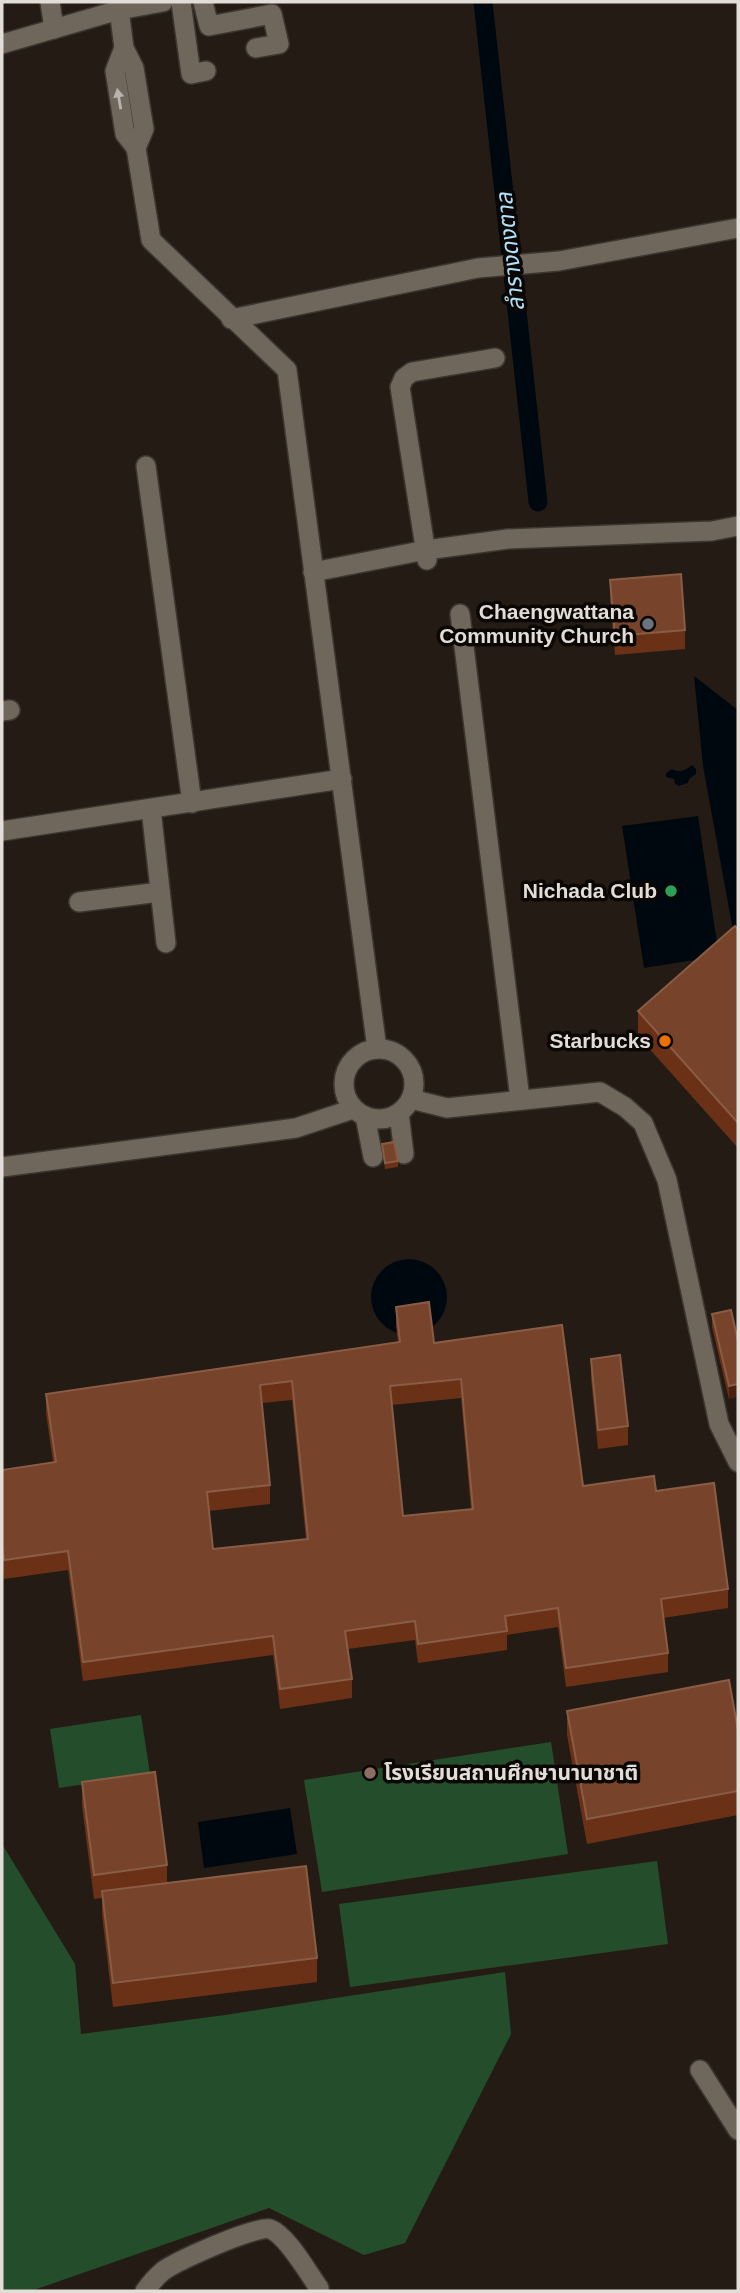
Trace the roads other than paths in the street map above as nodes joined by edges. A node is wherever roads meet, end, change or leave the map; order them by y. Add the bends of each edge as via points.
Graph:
1 (50, 2) edge
2 (163, 2) edge
3 (181, 2) edge
4 (203, 2) edge
5 (118, 6) edge
6 (54, 29) junction
7 (2, 44) edge
8 (256, 48) dead end
9 (206, 71) dead end
10 (738, 228) edge
11 (231, 318) junction
12 (495, 358) dead end
13 (146, 466) dead end
14 (738, 526) edge
15 (427, 556) junction
16 (313, 572) junction
17 (460, 614) dead end
18 (342, 779) junction
19 (192, 803) junction
20 (151, 809) junction
21 (2, 831) edge
22 (160, 892) junction
23 (79, 902) dead end
24 (166, 943) dead end
25 (377, 1049) junction
26 (520, 1099) junction
27 (405, 1106) junction
28 (359, 1112) junction
29 (404, 1154) dead end
30 (373, 1157) dead end
31 (2, 1167) edge
32 (738, 1462) edge
33 (700, 2070) dead end
34 (738, 2130) edge
35 (319, 2288) dead end
36 (145, 2291) edge

1 - 6 street
2 - 5 street
3 - 9 street via 191,74
4 - 8 street via 209,26 272,14 279,44
5 - 6 street
5 - 11 street via 144,129 136,148 151,240
6 - 7 street
10 - 11 street via 559,261 478,268
11 - 16 street via 287,370
12 - 15 street via 412,372 400,387
13 - 19 street
14 - 15 street via 712,531 508,539
15 - 16 street
16 - 18 street
17 - 26 street
18 - 19 street
18 - 25 street
19 - 20 street
20 - 21 street
20 - 22 street
22 - 23 street
22 - 24 street
25 - 27 street via 391,1051 409,1065 414,1082
25 - 28 street via 361,1054 344,1077 344,1091
26 - 27 street via 447,1108
26 - 32 street via 600,1092 643,1123 667,1180 719,1424
27 - 28 street via 381,1119
27 - 29 street
28 - 30 street
28 - 31 street via 296,1129
33 - 34 street
35 - 36 street via 278,2234 262,2228 174,2265

